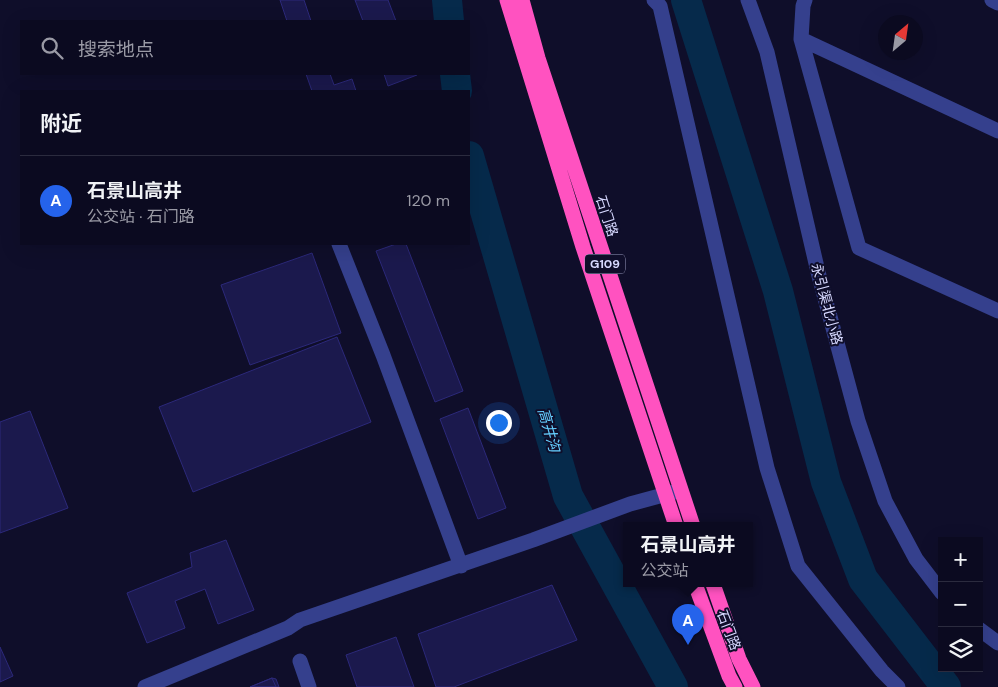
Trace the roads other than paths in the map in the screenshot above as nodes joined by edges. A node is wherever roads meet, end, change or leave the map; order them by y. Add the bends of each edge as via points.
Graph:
1 (507, 0) edge
2 (522, 0) edge
3 (654, 0) edge
4 (748, 0) edge
5 (804, 0) edge
6 (992, 0) edge
7 (998, 4) edge
8 (801, 39) junction
9 (998, 131) edge
10 (339, 245) edge
11 (998, 311) edge
12 (680, 491) junction
13 (665, 494) junction
14 (675, 522) edge
15 (691, 522) edge
16 (461, 566) junction
17 (696, 587) edge
18 (714, 587) edge
19 (938, 588) edge
20 (983, 632) edge
21 (998, 642) edge
22 (300, 661) dead end
23 (145, 687) edge
24 (309, 687) edge
25 (735, 687) edge
26 (752, 687) edge
27 (898, 687) edge

1 - 13 highway, G109 via 580,237
2 - 12 highway, 石门路 / G109 via 538,58
3 - 27 street via 660,6 767,468 798,566
4 - 19 street, 永引渠北小路 via 767,52 818,272 858,421 885,501 916,559
5 - 8 street
6 - 7 street
8 - 9 street
8 - 11 street via 859,248
10 - 16 street
12 - 13 street
12 - 15 highway, 石门路 / G109
13 - 14 highway, G109
13 - 16 street
16 - 23 street via 300,620 288,628
17 - 25 highway, 石门路
18 - 26 highway, 石门路
20 - 21 street
22 - 24 street

